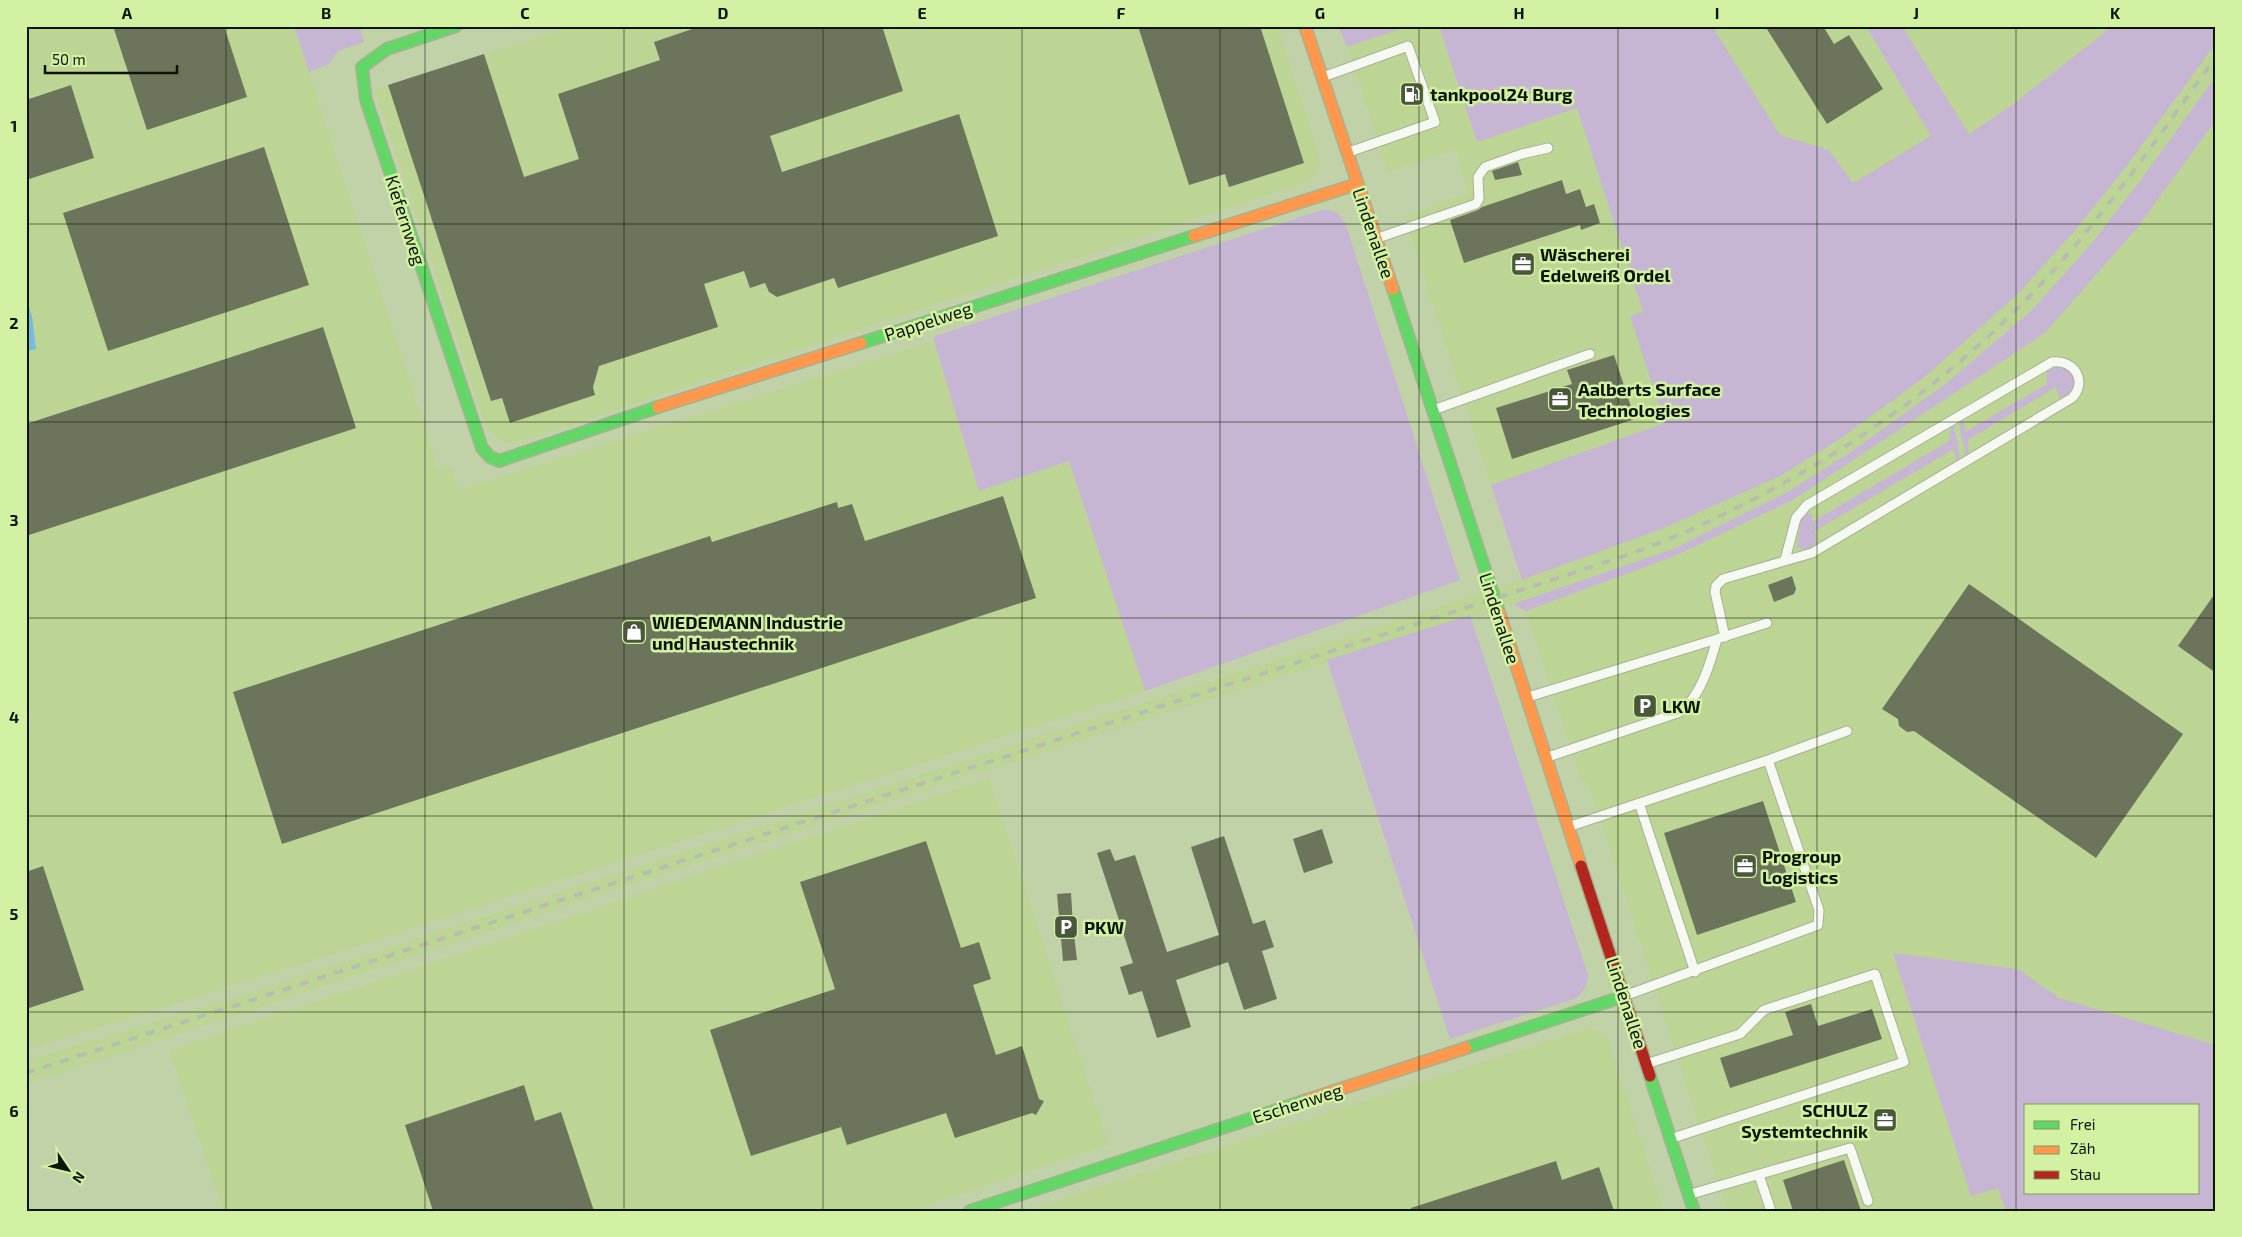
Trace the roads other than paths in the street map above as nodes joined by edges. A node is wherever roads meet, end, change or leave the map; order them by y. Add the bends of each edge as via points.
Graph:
1 (456, 26) edge
2 (1305, 26) edge
3 (1322, 77) junction
4 (1548, 148) dead end
5 (1347, 153) junction
6 (1357, 184) junction
7 (1376, 239) junction
8 (1590, 354) dead end
9 (1433, 410) junction
10 (499, 461) joint
11 (1786, 560) junction
12 (1767, 623) dead end
13 (1721, 638) junction
14 (1526, 698) junction
15 (1847, 731) dead end
16 (1546, 758) junction
17 (1768, 760) junction
18 (1639, 803) junction
19 (1568, 826) junction
20 (1694, 972) junction
21 (1625, 996) junction
22 (1646, 1064) junction
23 (1670, 1138) junction
24 (1759, 1175) junction
25 (1688, 1195) junction
26 (1868, 1201) dead end
27 (970, 1211) edge
28 (1694, 1211) edge
29 (1771, 1211) edge

1 - 10 street, Kiefernweg via 379,54 362,67 362,82 476,434 486,455
2 - 3 street, Lindenallee
3 - 5 street, Lindenallee
3 - 5 lane via 1408,46 1435,122
4 - 7 lane via 1486,167 1478,177 1479,199 1476,204
5 - 6 street, Lindenallee
6 - 7 street, Lindenallee
6 - 10 street, Pappelweg via 661,406
7 - 9 street, Lindenallee
8 - 9 lane
9 - 14 street, Lindenallee
11 - 11 lane via 1812,553 2072,398 2079,388 2078,376 2071,365 2052,362 1803,508 1796,518
11 - 13 lane via 1719,582 1715,597
12 - 13 lane
13 - 14 lane
13 - 16 lane via 1693,698 1680,712
14 - 16 street, Lindenallee
15 - 17 lane
16 - 19 street, Lindenallee
17 - 18 lane
17 - 20 lane via 1818,910 1818,925
18 - 19 lane
18 - 20 lane
19 - 21 street, Lindenallee
20 - 21 lane
21 - 22 street, Lindenallee
21 - 27 street, Eschenweg
22 - 23 street, Lindenallee
22 - 23 lane via 1740,1034 1764,1010 1875,974 1904,1062
23 - 25 street, Lindenallee
24 - 25 lane
24 - 26 lane via 1850,1148
24 - 29 lane
25 - 28 street, Lindenallee

